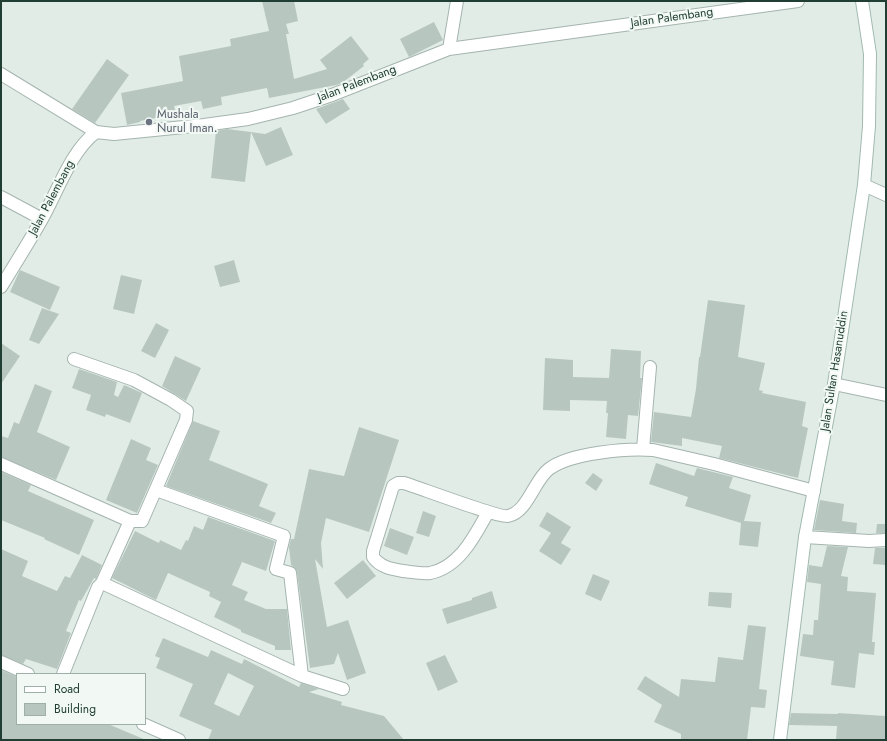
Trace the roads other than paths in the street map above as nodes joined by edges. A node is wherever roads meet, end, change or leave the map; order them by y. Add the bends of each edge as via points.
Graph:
1 (457, 1) edge
2 (798, 1) edge
3 (862, 1) edge
4 (449, 49) junction
5 (1, 74) edge
6 (96, 132) junction
7 (864, 185) junction
8 (886, 195) edge
9 (1, 197) edge
10 (42, 219) junction
11 (5, 272) edge
12 (1, 287) edge
13 (74, 359) dead end
14 (650, 367) dead end
15 (834, 384) junction
16 (886, 395) edge
17 (643, 449) junction
18 (1, 464) edge
19 (156, 490) junction
20 (814, 491) junction
21 (488, 512) junction
22 (130, 521) junction
23 (805, 537) junction
24 (886, 540) edge
25 (102, 583) junction
26 (1, 662) edge
27 (26, 673) edge
28 (63, 673) edge
29 (302, 676) junction
30 (343, 689) dead end
31 (145, 725) edge
32 (179, 740) edge
33 (780, 740) edge

1 - 4 street
2 - 4 street, Jalan Palembang
3 - 7 street, Jalan Sultan Hasanuddin via 870,54 869,126
4 - 6 street, Jalan Palembang via 332,95 248,119 114,134
5 - 6 street
6 - 10 street, Jalan Palembang via 74,157
7 - 8 street
7 - 15 street, Jalan Sultan Hasanuddin
9 - 10 street
10 - 11 street, Jalan Palembang
11 - 12 street, Jalan Palembang
13 - 19 street via 134,380 187,411 186,420
14 - 17 street
15 - 16 street
15 - 20 street, Jalan Sultan Hasanuddin
17 - 20 street via 714,464
17 - 21 street via 588,455 560,463 549,469 523,507 513,515 503,517
18 - 22 street
19 - 22 street via 142,521
19 - 29 street via 284,536 276,569 290,573
20 - 23 street, Jalan Sultan Hasanuddin
21 - 21 street via 398,483 393,486 373,558 391,569 431,573 448,565 464,550
22 - 25 street
23 - 24 street
23 - 33 street, Jalan Sultan Hasanuddin
25 - 28 street
25 - 29 street
26 - 27 street
29 - 30 street
31 - 32 street

